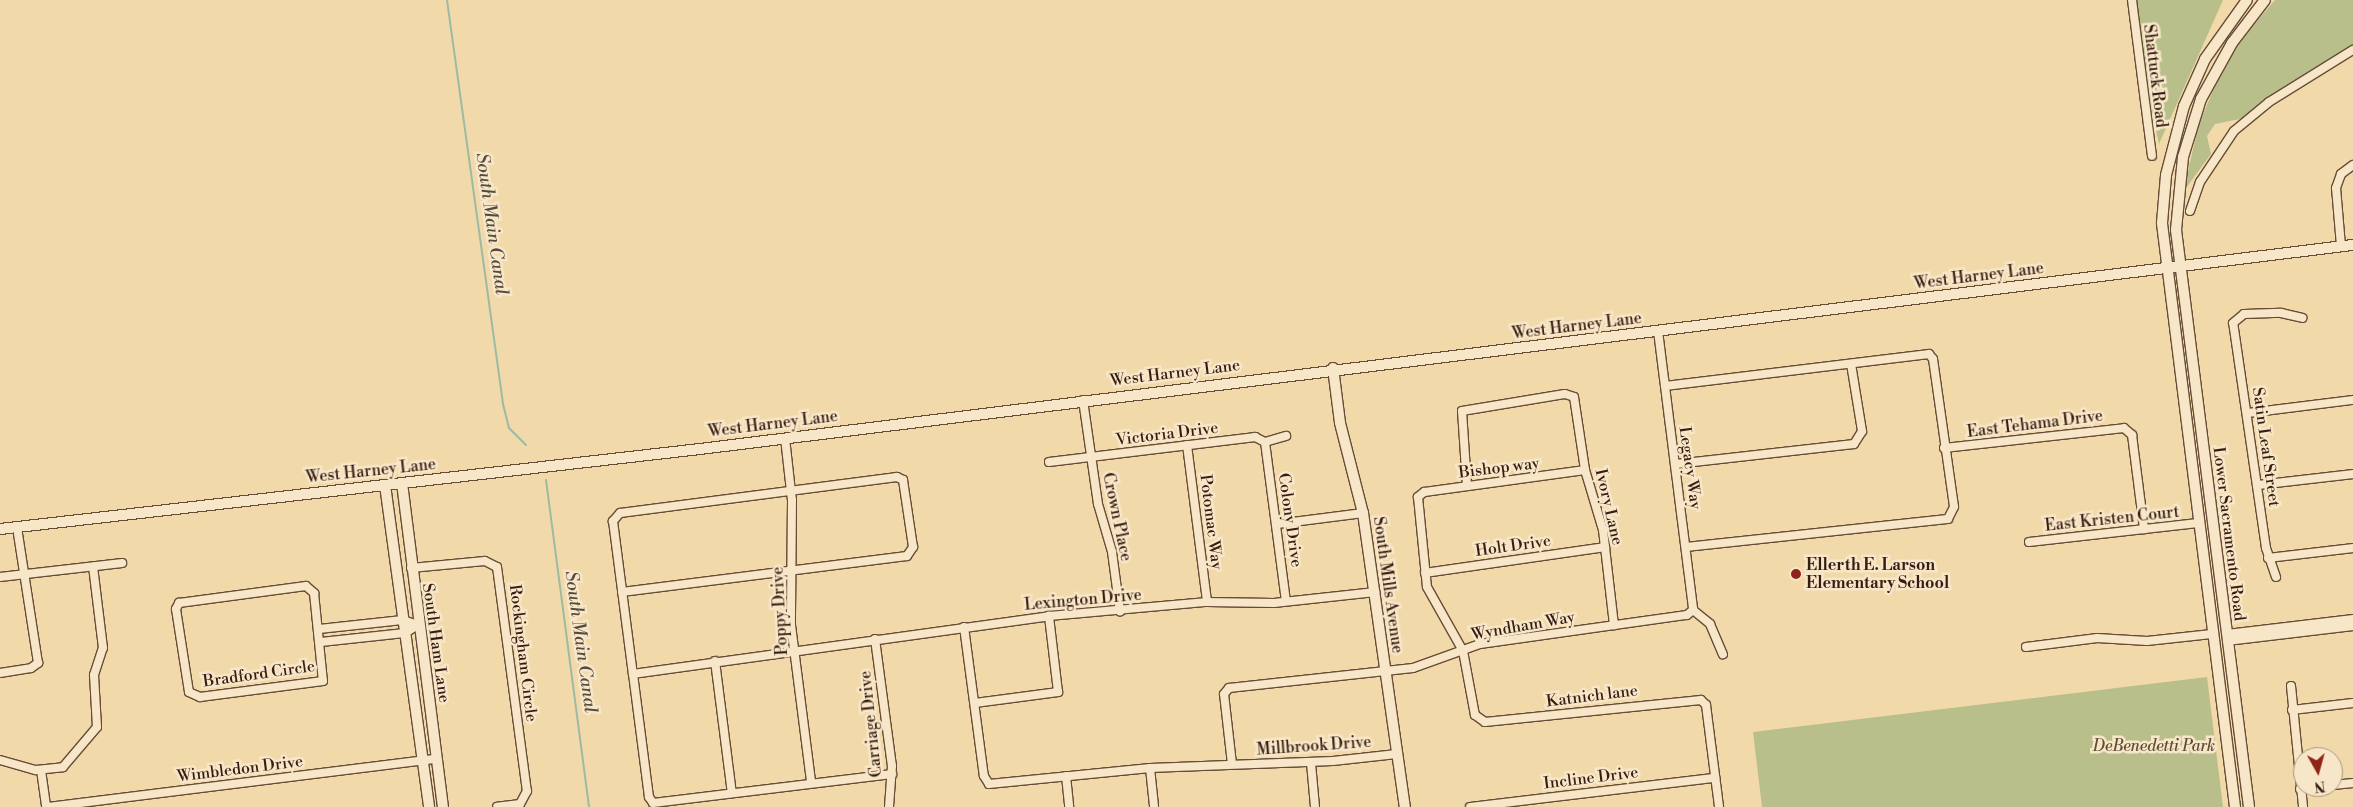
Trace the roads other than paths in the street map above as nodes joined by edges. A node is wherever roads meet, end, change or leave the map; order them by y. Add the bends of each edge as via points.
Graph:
1 (2132, 0) edge
2 (2266, 0) edge
3 (2243, 1) edge
4 (2353, 50) edge
5 (2152, 156) dead end
6 (2353, 165) edge
7 (2190, 211) dead end
8 (2353, 245) edge
9 (2342, 246) junction
10 (2178, 266) junction
11 (2164, 267) junction
12 (2302, 318) dead end
13 (1658, 331) junction
14 (1851, 364) junction
15 (1333, 368) junction
16 (1665, 386) junction
17 (1083, 400) junction
18 (2353, 400) edge
19 (2248, 413) junction
20 (1286, 436) dead end
21 (785, 438) junction
22 (1265, 442) junction
23 (1187, 445) junction
24 (1944, 448) junction
25 (1092, 457) junction
26 (1049, 462) dead end
27 (1676, 464) junction
28 (1585, 470) junction
29 (2353, 474) edge
30 (402, 483) junction
31 (385, 485) junction
32 (2258, 485) junction
33 (1467, 486) junction
34 (791, 491) junction
35 (1363, 513) junction
36 (2198, 523) junction
37 (1277, 524) junction
38 (17, 527) junction
39 (0, 529) edge
40 (2144, 529) junction
41 (2029, 542) dead end
42 (1605, 547) junction
43 (1687, 547) junction
44 (2353, 548) edge
45 (2268, 558) junction
46 (122, 563) dead end
47 (92, 567) junction
48 (411, 568) junction
49 (790, 570) junction
50 (1425, 572) junction
51 (24, 574) junction
52 (0, 577) edge
53 (2276, 578) dead end
54 (2221, 588) junction
55 (622, 592) junction
56 (1375, 592) junction
57 (1286, 601) junction
58 (1207, 602) junction
59 (1693, 610) junction
60 (1120, 611) junction
61 (1049, 616) junction
62 (2353, 619) edge
63 (403, 620) junction
64 (418, 625) junction
65 (1614, 625) junction
66 (964, 626) junction
67 (2353, 626) edge
68 (320, 630) junction
69 (405, 633) junction
70 (2212, 634) junction
71 (2227, 637) junction
72 (875, 638) junction
73 (321, 642) junction
74 (2026, 647) dead end
75 (794, 650) junction
76 (1463, 651) junction
77 (1723, 654) dead end
78 (715, 660) junction
79 (0, 672) edge
80 (1385, 672) junction
81 (633, 674) junction
82 (2290, 686) dead end
83 (975, 703) junction
84 (2353, 703) edge
85 (2292, 710) junction
86 (2296, 747) edge
87 (1397, 754) junction
88 (436, 759) junction
89 (0, 760) edge
90 (422, 761) junction
91 (1310, 763) junction
92 (1232, 764) junction
93 (1150, 768) junction
94 (41, 770) junction
95 (892, 774) junction
96 (1066, 776) junction
97 (1715, 778) junction
98 (811, 782) junction
99 (732, 793) junction
100 (1497, 805) edge
101 (47, 807) edge
102 (429, 807) edge
103 (443, 807) edge
104 (497, 807) edge
105 (889, 807) edge
106 (1069, 807) edge
107 (1154, 807) edge
108 (1315, 807) edge
109 (1405, 807) edge
110 (1470, 807) edge
111 (1719, 807) edge
112 (2235, 807) edge
113 (2249, 807) edge

1 - 5 street, Shattuck Road
2 - 10 main road, Lower Sacramento Road via 2215,70 2190,130 2178,189
3 - 11 main road, Lower Sacramento Road via 2205,59 2175,133 2163,201
4 - 7 street via 2278,96 2234,131 2200,182
6 - 9 street via 2341,174 2336,188
8 - 9 main road, West Harney Lane
9 - 10 main road, West Harney Lane
10 - 11 main road, West Harney Lane
10 - 54 main road, Lower Sacramento Road
11 - 13 main road, West Harney Lane
11 - 36 main road, Lower Sacramento Road
12 - 19 street, Satin Leaf Street via 2281,313 2244,314 2235,318
13 - 15 main road, West Harney Lane
13 - 16 street, Legacy Way
14 - 16 street
14 - 24 street via 1929,354 1933,359
14 - 27 street via 1862,431 1861,438 1854,444
15 - 17 main road, West Harney Lane
15 - 35 main road, South Mills Avenue via 1340,423
16 - 27 street, Legacy Way
17 - 21 main road, West Harney Lane
17 - 25 street, Crown Place
18 - 19 street
19 - 32 street, Satin Leaf Street
20 - 22 street, Victoria Drive
21 - 30 main road, West Harney Lane
21 - 34 street, Poppy Drive
22 - 23 street, Victoria Drive via 1255,437
22 - 37 street, Colony Drive
23 - 25 street, Victoria Drive
23 - 58 street, Potomac Way
24 - 40 street, East Tehama Drive via 2128,430
24 - 43 street via 1954,507 1948,519
25 - 26 street, Victoria Drive
25 - 60 street, Crown Place
27 - 43 street, Legacy Way
28 - 33 street, Bishop way
28 - 33 street, Ivory Lane via 1574,397 1565,394 1462,410
28 - 42 street, Ivory Lane
29 - 32 street
30 - 31 main road, West Harney Lane
30 - 48 main road, South Ham Lane
31 - 38 main road, West Harney Lane
31 - 63 main road, South Ham Lane
32 - 45 street, Satin Leaf Street
33 - 50 street, Bishop way via 1424,492 1418,497
34 - 49 street, Poppy Drive
34 - 49 street via 896,477 905,484 913,547 907,556
34 - 55 street via 615,515
35 - 37 street
35 - 56 main road, South Mills Avenue
36 - 40 street, East Kristen Court
36 - 54 main road via 2207,530 2214,578
36 - 70 main road, Lower Sacramento Road
37 - 57 street, Colony Drive
38 - 39 main road, West Harney Lane
38 - 51 street
40 - 41 street, East Kristen Court
42 - 50 street, Holt Drive
42 - 65 street, Ivory Lane
43 - 59 street, Legacy Way
44 - 45 street
45 - 53 street, Satin Leaf Street
46 - 47 street
47 - 51 street
47 - 94 street via 103,648 94,675 97,727 63,767
48 - 64 main road, South Ham Lane
48 - 104 street, Rockingham Circle via 485,561 497,567 527,791 520,804
49 - 55 street
49 - 75 street, Poppy Drive
50 - 76 street via 1434,602
51 - 52 street
51 - 79 street via 38,662 31,668
54 - 71 main road, Lower Sacramento Road
55 - 81 street
56 - 57 street, Lexington Drive
56 - 80 main road, South Mills Avenue
57 - 58 street, Lexington Drive
58 - 60 street, Lexington Drive
59 - 65 street, Wyndham Way via 1687,615
59 - 77 street via 1710,624
60 - 61 street, Lexington Drive
61 - 66 street, Lexington Drive
61 - 83 street via 1058,692
62 - 71 street
63 - 64 street
63 - 68 street
63 - 69 main road, South Ham Lane
64 - 69 street, Bradford Circle
64 - 88 main road, South Ham Lane
65 - 76 street, Wyndham Way via 1497,641
66 - 72 street, Lexington Drive
66 - 83 street
67 - 71 street
68 - 73 street, Bradford Circle
68 - 73 street, Bradford Circle via 314,593 306,586 184,600 176,609 186,687 194,695 320,683 325,677
69 - 73 street, Bradford Circle
69 - 90 main road, South Ham Lane
70 - 74 street via 2147,641 2097,638
70 - 112 main road, Lower Sacramento Road
71 - 113 main road, Lower Sacramento Road
72 - 75 street, Lexington Drive
72 - 95 street, Carriage Drive
75 - 78 street, Lexington Drive
75 - 98 street, Poppy Drive
76 - 80 street, Wyndham Way via 1432,664
76 - 97 street, Katnich lane via 1475,715 1485,722 1701,700 1706,705
78 - 81 street, Lexington Drive
78 - 99 street
80 - 87 main road, South Mills Avenue
80 - 92 street, Wyndham Way via 1228,688 1224,694
81 - 99 street via 653,803
82 - 85 street
83 - 96 street, Millbrook Drive via 984,776 989,784
84 - 85 street
85 - 86 street
87 - 91 street, Millbrook Drive
87 - 109 main road, South Mills Avenue
88 - 90 street, Wimbledon Drive
88 - 103 main road, South Ham Lane
89 - 94 street
90 - 101 street, Wimbledon Drive
90 - 102 main road, South Ham Lane
91 - 92 street, Millbrook Drive
91 - 108 street
92 - 93 street, Millbrook Drive
93 - 96 street, Millbrook Drive
93 - 107 street
94 - 101 street
95 - 98 street
95 - 105 street, Carriage Drive
96 - 106 street
97 - 100 street, Incline Drive
97 - 111 street
98 - 99 street
100 - 110 street, Incline Drive

